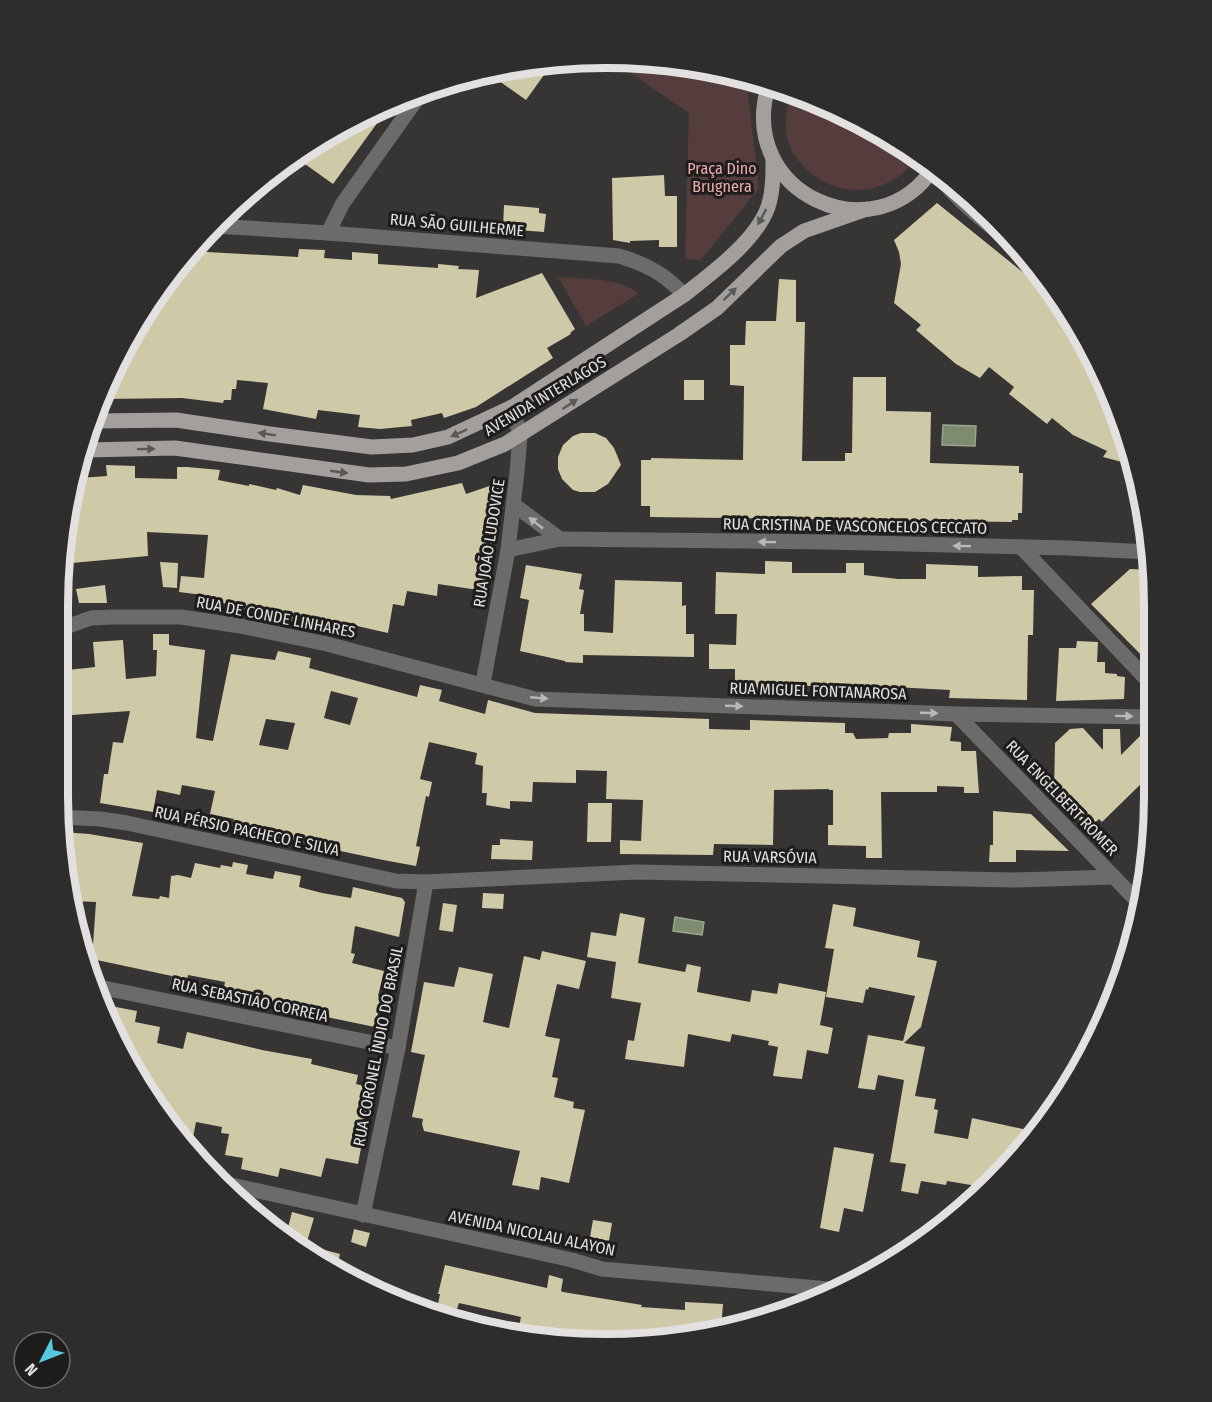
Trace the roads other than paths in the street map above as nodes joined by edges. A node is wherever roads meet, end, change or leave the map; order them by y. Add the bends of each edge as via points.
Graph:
1 (766, 92) edge
2 (414, 103) edge
3 (773, 160) junction
4 (928, 174) edge
5 (953, 194) edge
6 (867, 209) junction
7 (973, 212) edge
8 (224, 227) edge
9 (328, 233) junction
10 (684, 295) junction
11 (512, 408) junction
12 (100, 421) edge
13 (520, 435) junction
14 (91, 450) edge
15 (514, 505) junction
16 (560, 539) junction
17 (1021, 547) junction
18 (508, 550) junction
19 (1141, 552) edge
20 (68, 626) edge
21 (1144, 676) edge
22 (483, 684) junction
23 (956, 714) junction
24 (1144, 717) edge
25 (69, 818) edge
26 (1114, 877) junction
27 (426, 882) junction
28 (1134, 898) edge
29 (103, 988) edge
30 (398, 1048) junction
31 (235, 1186) edge
32 (363, 1215) junction
33 (824, 1289) edge

1 - 3 main road via 764,132
2 - 9 street via 343,203
3 - 6 main road via 790,182 813,199 839,208
3 -> 10 main road, AVENIDA INTERLAGOS via 771,193 760,223 725,261
4 - 6 main road, AVENIDA INTERLAGOS via 900,198
5 - 7 street
13 -> 6 main road, AVENIDA INTERLAGOS via 717,308 804,231
8 - 9 street, RUA SÃO GUILHERME
9 - 10 street, RUA SÃO GUILHERME via 619,256 659,272
10 - 11 main road, AVENIDA INTERLAGOS
11 -> 12 main road, AVENIDA INTERLAGOS via 448,437 413,445 372,447 176,420
11 - 13 street, RUA JOÃO LUDOVICE
14 -> 13 main road, AVENIDA INTERLAGOS via 175,448 342,472 406,474 458,463
13 - 15 street, RUA JOÃO LUDOVICE
16 -> 15 street
15 - 18 street, RUA JOÃO LUDOVICE
17 -> 16 street, RUA CRISTINA DE VASCONCELOS CECCATO
16 - 18 street, RUA CRISTINA DE VASCONCELOS CECCATO
17 - 19 street, RUA CRISTINA DE VASCONCELOS CECCATO
17 - 21 street
18 - 22 street, RUA JOÃO LUDOVICE
20 - 22 street, RUA DE CONDE LINHARES via 91,618 180,617 327,644
22 -> 23 street, RUA MIGUEL FONTANAROSA via 535,699
23 -> 24 street, RUA MIGUEL FONTANAROSA
23 - 26 street, RUA ENGELBERT ROMER
25 - 27 street, RUA PÉRSIO PACHECO E SILVA via 127,823 396,881
26 - 27 street, RUA VARSÓVIA via 1012,880 637,872
26 - 28 street, RUA ENGELBERT ROMER
27 - 30 street, RUA CORONEL ÍNDIO DO BRASIL
29 - 30 street, RUA SEBASTIÃO CORREIA
30 - 32 street, RUA CORONEL ÍNDIO DO BRASIL
31 - 32 street, AVENIDA NICOLAU ALAYON
32 - 33 street, AVENIDA NICOLAU ALAYON via 602,1269

